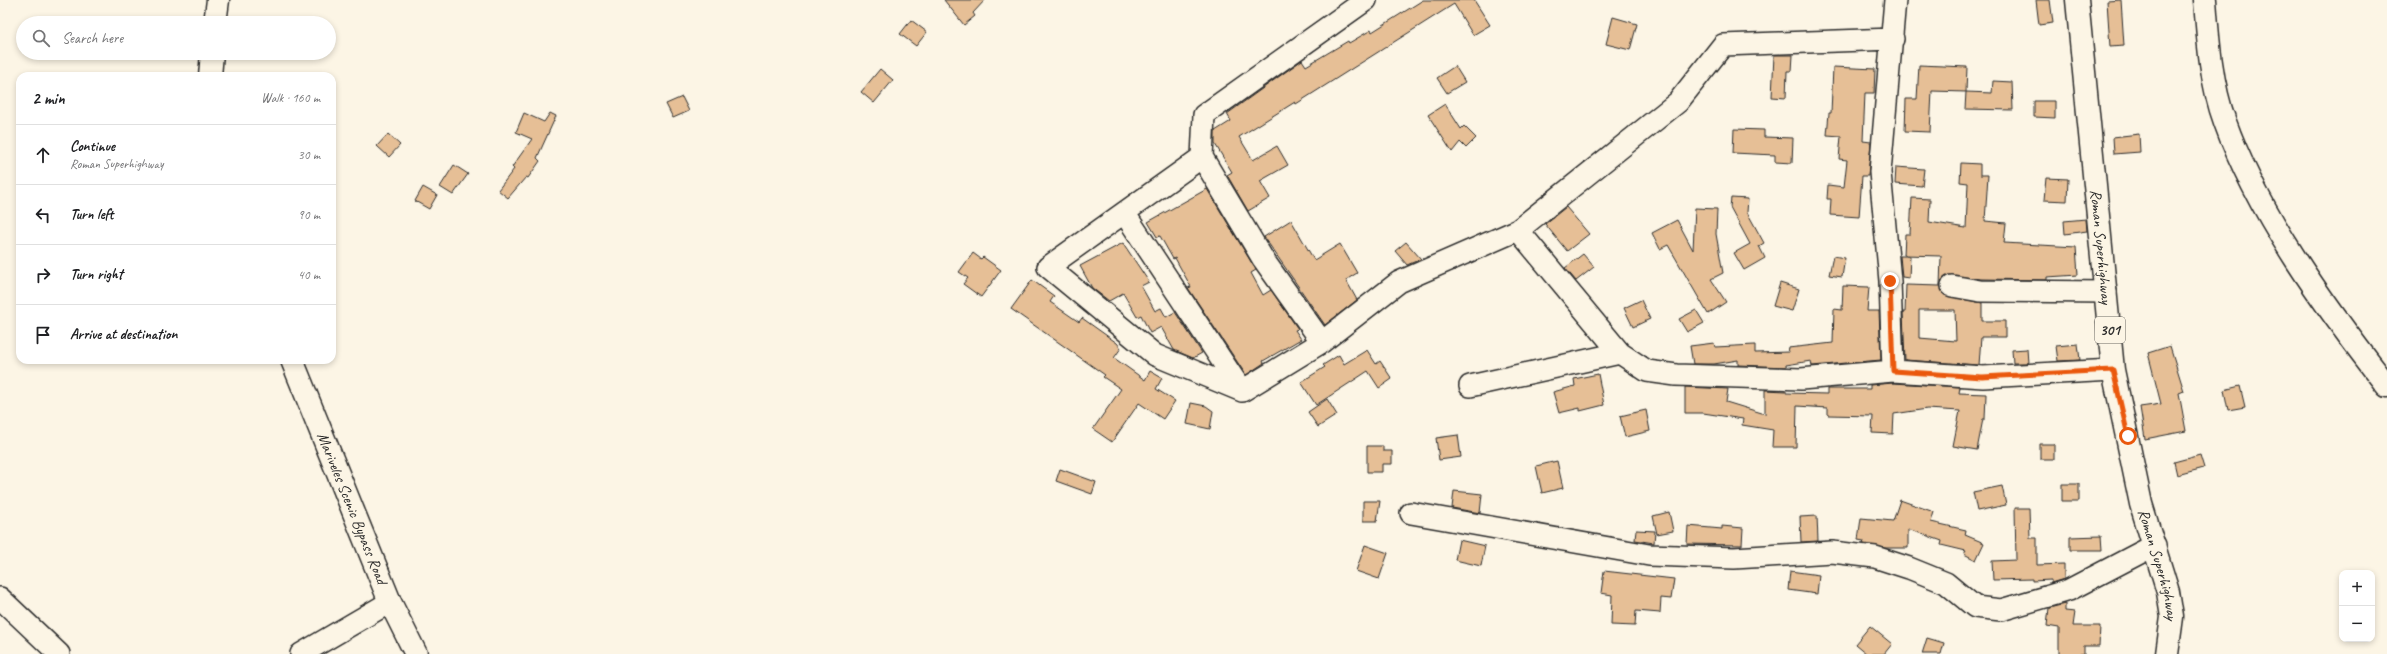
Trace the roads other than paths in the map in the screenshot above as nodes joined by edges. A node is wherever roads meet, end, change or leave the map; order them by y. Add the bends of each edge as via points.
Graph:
1 (218, 0) edge
2 (1366, 0) edge
3 (1895, 0) edge
4 (2077, 0) edge
5 (2205, 0) edge
6 (216, 16) edge
7 (1894, 39) junction
8 (211, 60) edge
9 (210, 72) edge
10 (1202, 157) junction
11 (1124, 214) junction
12 (1518, 230) junction
13 (1952, 286) dead end
14 (2106, 292) junction
15 (1322, 342) junction
16 (1620, 353) junction
17 (294, 364) edge
18 (2113, 370) junction
19 (1893, 371) junction
20 (1470, 386) dead end
21 (2387, 386) edge
22 (1242, 391) junction
23 (1411, 513) dead end
24 (2155, 545) junction
25 (0, 598) edge
26 (390, 602) junction
27 (59, 654) edge
28 (301, 654) edge
29 (416, 654) edge
30 (2166, 654) edge

1 - 6 main road
2 - 10 street via 1204,115
3 - 7 street
4 - 14 main road, Roman Superhighway / 301
5 - 21 main road via 2210,55 2224,121 2249,179 2300,264 2351,341
7 - 12 street via 1723,46 1678,102
7 - 19 street via 1880,172 1890,281
8 - 9 main road
10 - 11 street
10 - 15 street via 1263,259
11 - 22 street
11 - 22 street via 1048,267 1155,355
12 - 15 street via 1399,282
12 - 16 street
13 - 14 street via 1980,291
14 - 18 main road, Roman Superhighway / 301
15 - 22 street
16 - 19 street via 1648,371 1676,375 1801,378
16 - 20 street
17 - 26 main road, Mariveles Scenic Bypass Road
18 - 19 street via 1982,377
18 - 24 main road, Roman Superhighway / 301 via 2141,504
23 - 24 street via 1649,554 1734,558 1832,552 1875,557 1946,583 1975,607 2001,610 2069,590
24 - 30 main road, Roman Superhighway / 301 via 2172,617
25 - 27 street
26 - 28 street
26 - 29 main road, Mariveles Scenic Bypass Road

